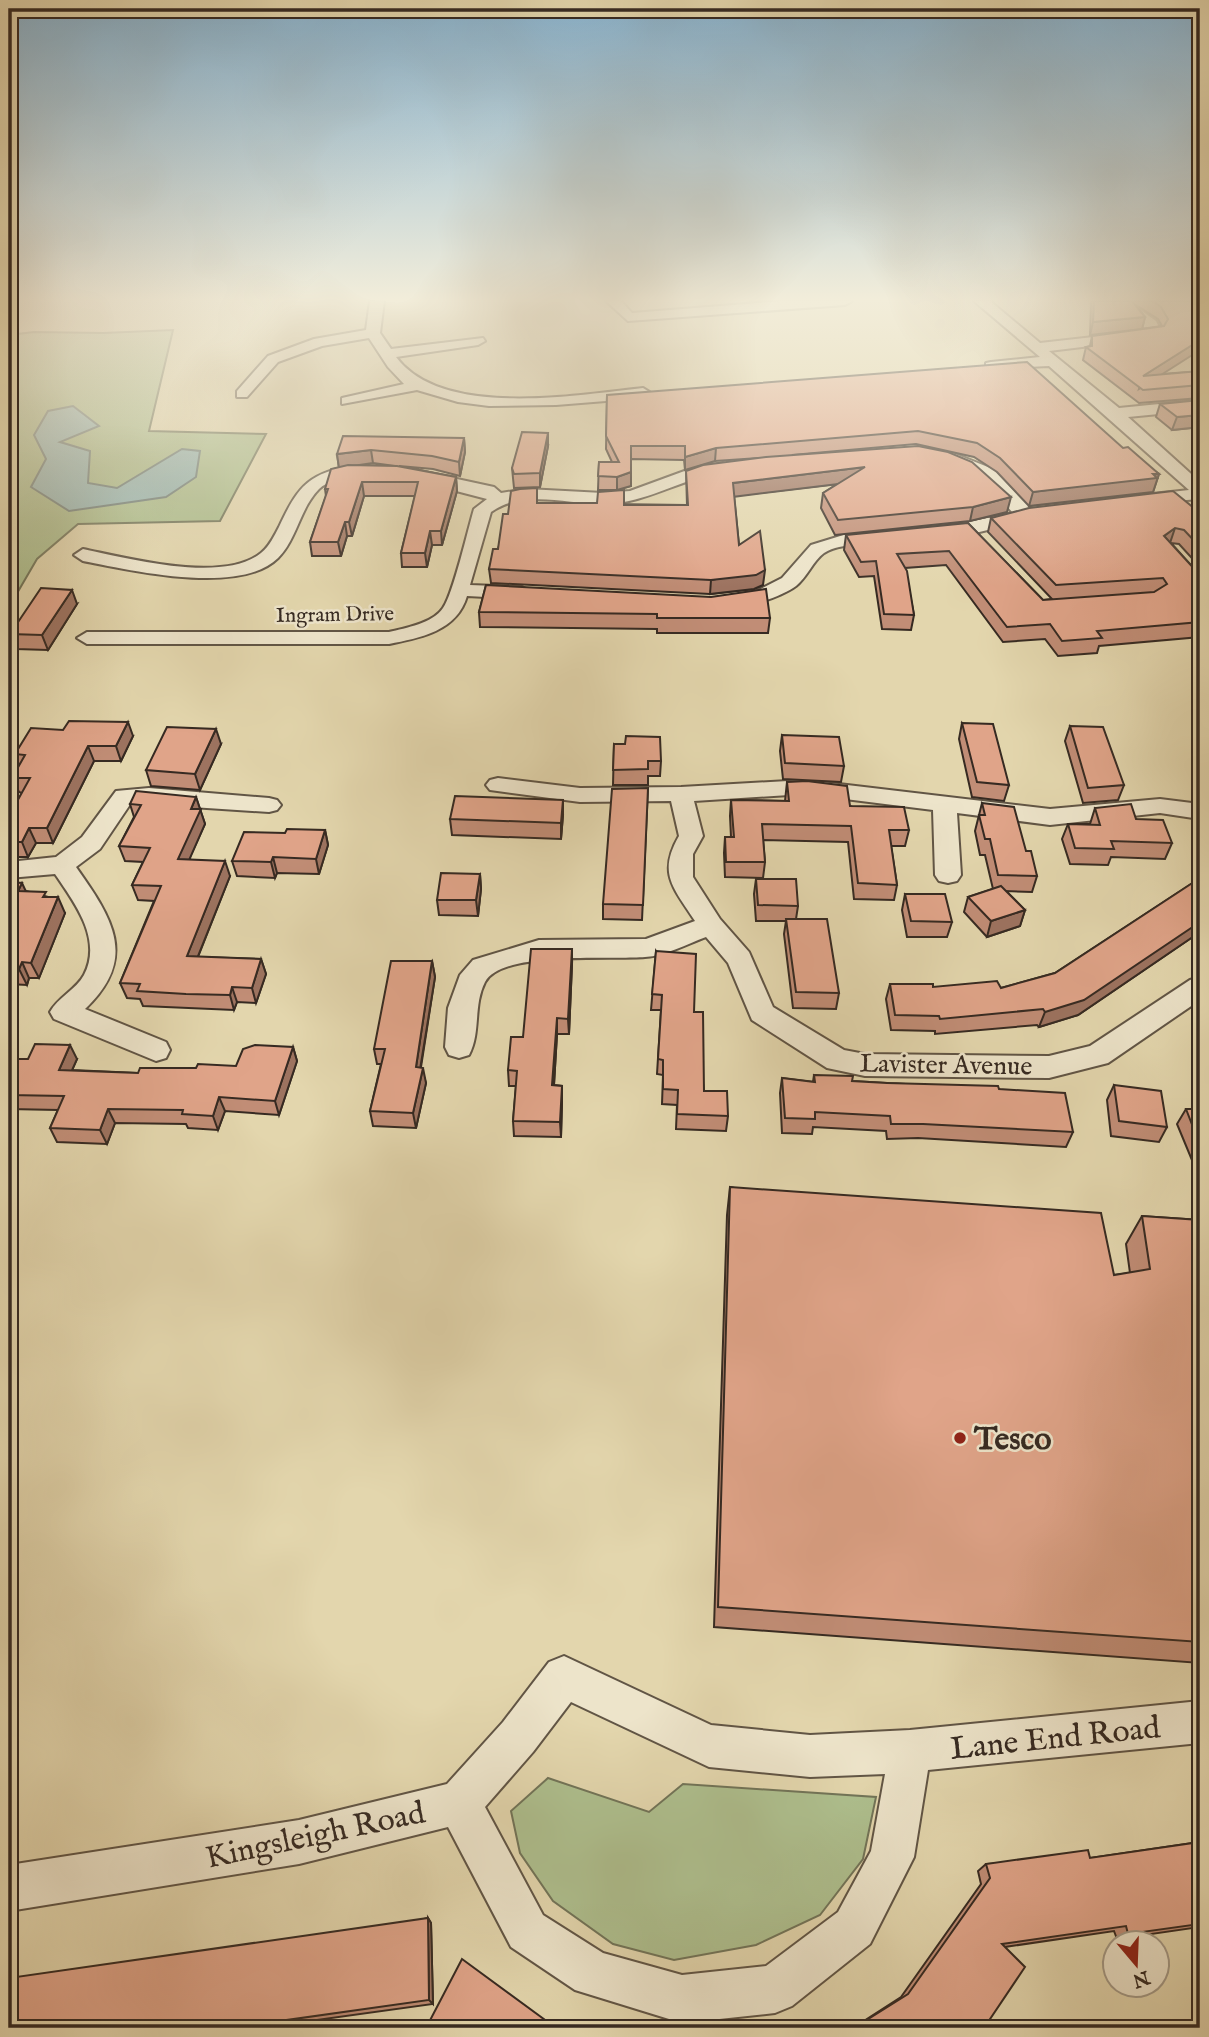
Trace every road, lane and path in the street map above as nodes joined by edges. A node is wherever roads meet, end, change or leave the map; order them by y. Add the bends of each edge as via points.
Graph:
1 (370, 396) edge
2 (458, 396) edge
3 (606, 396) edge
4 (1094, 396) edge
5 (348, 401) dead end
6 (1200, 405) edge
7 (1115, 413) junction
8 (927, 453) edge
9 (738, 468) edge
10 (383, 473) edge
11 (408, 475) edge
12 (1200, 493) edge
13 (498, 499) junction
14 (1115, 503) edge
15 (1050, 512) edge
16 (1024, 515) junction
17 (971, 529) junction
18 (990, 549) edge
19 (83, 555) dead end
20 (459, 590) junction
21 (542, 594) edge
22 (710, 603) edge
23 (87, 638) dead end
24 (498, 785) dead end
25 (681, 794) junction
26 (945, 802) junction
27 (269, 805) dead end
28 (1200, 811) edge
29 (62, 865) junction
30 (9, 870) edge
31 (948, 875) dead end
32 (711, 925) junction
33 (1195, 998) edge
34 (459, 1047) dead end
35 (156, 1050) dead end
36 (564, 1677) joint
37 (1200, 1722) edge
38 (910, 1751) junction
39 (458, 1803) junction
40 (9, 1888) edge

1 - 5 street
2 - 3 street via 524,402
4 - 7 street
6 - 7 street
7 - 12 street
8 - 16 street via 947,455 987,473
9 - 13 street via 690,472 619,498 508,495
10 - 19 street via 346,471 321,476 308,487 277,548 264,560 207,572
11 - 13 street via 488,491
12 - 14 street
13 - 20 street, Ingram Drive via 483,509
15 - 16 street
16 - 17 street
17 - 18 street
17 - 22 street via 849,539 818,548 789,582 760,597
20 - 21 street
20 - 23 street, Ingram Drive via 453,610 440,622 389,638
24 - 25 street via 580,795
25 - 26 street via 805,787
25 - 32 street, Lavister Avenue via 691,836 681,854 680,877
26 - 28 street via 1050,817 1160,806
26 - 31 street
27 - 29 street via 124,796 91,843
29 - 30 street
29 - 35 street via 99,920 105,944 97,978 64,1012
32 - 33 street, Lavister Avenue via 740,960 762,1013 837,1060 865,1065 1049,1067 1098,1055
32 - 34 street via 648,948 539,949 483,967 474,975 463,1008
36 - 38 street, Lane End Road via 709,1746 810,1756
36 - 39 street, Kingsleigh Road
37 - 38 street, Lane End Road
38 - 39 street via 892,1857 854,1928 775,1989 682,1999 593,1972 527,1931
39 - 40 street, Kingsleigh Road via 299,1842

